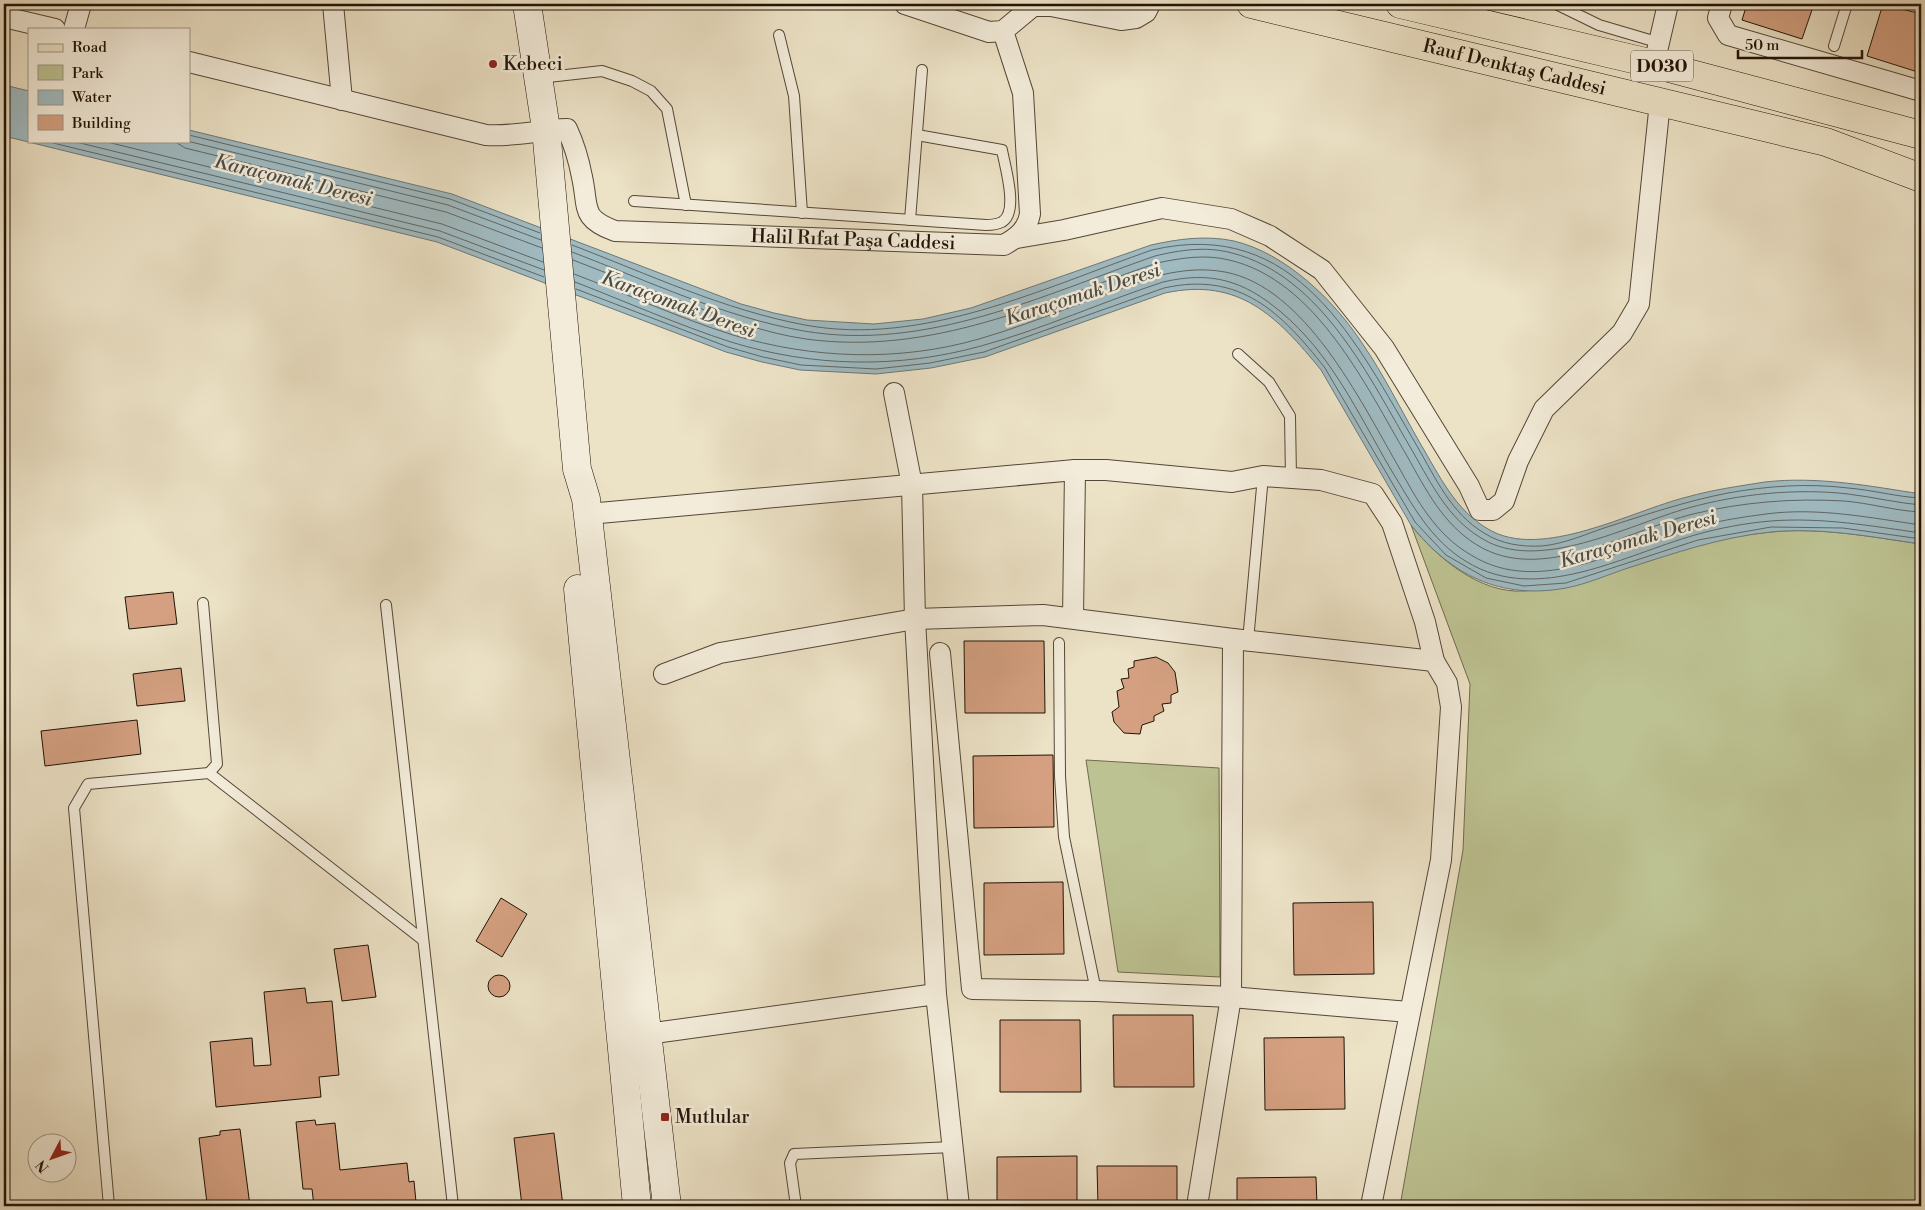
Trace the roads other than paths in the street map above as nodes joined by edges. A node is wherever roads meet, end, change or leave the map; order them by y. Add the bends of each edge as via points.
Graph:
1 (81, 4) edge
2 (333, 4) edge
3 (905, 4) edge
4 (1150, 4) edge
5 (1251, 4) edge
6 (1400, 4) edge
7 (1556, 4) edge
8 (1668, 4) edge
9 (1722, 4) edge
10 (1847, 4) edge
11 (531, 10) edge
12 (4, 17) edge
13 (51, 28) edge
14 (74, 28) edge
15 (1003, 32) junction
16 (778, 35) dead end
17 (1834, 46) dead end
18 (1657, 53) junction
19 (190, 62) edge
20 (922, 70) dead end
21 (539, 78) junction
22 (1921, 91) edge
23 (342, 100) junction
24 (1660, 102) junction
25 (546, 130) junction
26 (917, 135) junction
27 (1921, 135) edge
28 (1921, 178) edge
29 (634, 201) dead end
30 (686, 205) junction
31 (802, 213) junction
32 (910, 220) junction
33 (1017, 238) junction
34 (1238, 354) dead end
35 (894, 393) dead end
36 (577, 469) junction
37 (1075, 470) junction
38 (1263, 476) junction
39 (1291, 478) junction
40 (912, 485) junction
41 (588, 514) junction
42 (203, 603) dead end
43 (386, 605) dead end
44 (1073, 618) junction
45 (915, 619) junction
46 (1240, 640) junction
47 (1059, 643) dead end
48 (940, 653) dead end
49 (1434, 660) junction
50 (664, 674) dead end
51 (209, 773) junction
52 (423, 940) junction
53 (1096, 991) junction
54 (936, 994) junction
55 (1231, 997) junction
56 (1410, 1012) junction
57 (647, 1034) junction
58 (953, 1146) junction
59 (109, 1206) edge
60 (453, 1206) edge
61 (636, 1206) edge
62 (667, 1206) edge
63 (796, 1206) edge
64 (959, 1206) edge
65 (1197, 1206) edge
66 (1371, 1206) edge

1 - 14 street
2 - 23 street
3 - 15 street via 989,32
4 - 15 street via 1146,12 1136,18 1121,20 1051,6 1033,6
5 - 24 main road, Rauf Denktaş Caddesi
6 - 18 main road, Rauf Denktaş Caddesi / D030
7 - 18 lane
8 - 18 street
9 - 22 street via 1718,18 1728,34
10 - 17 lane
11 - 21 main road
12 - 13 street
15 - 33 street via 1023,93 1030,214 1028,225
16 - 31 lane, Halil Rıfat Paşa Caddesi via 794,96
18 - 27 main road, Rauf Denktaş Caddesi / D030
19 - 23 street
20 - 26 lane, Halil Rıfat Paşa Caddesi
21 - 25 main road
21 - 30 lane via 602,71 650,91 667,109
23 - 25 street via 486,135 526,135
24 - 28 main road, Rauf Denktaş Caddesi via 1826,142
24 - 33 street via 1639,304 1622,333 1544,409 1518,461 1504,501 1493,510 1480,510 1469,486 1384,348 1322,270 1270,236 1231,219 1162,208
25 - 33 street, Halil Rıfat Paşa Caddesi via 567,129 583,178 585,207 598,224 615,231 1004,245
25 - 36 main road
26 - 32 lane, Halil Rıfat Paşa Caddesi
26 - 32 lane, Halil Rıfat Paşa Caddesi via 1002,150 1012,205 1002,222 986,226
29 - 30 lane, Halil Rıfat Paşa Caddesi
30 - 31 lane, Halil Rıfat Paşa Caddesi
31 - 32 lane, Halil Rıfat Paşa Caddesi
34 - 39 lane via 1269,382 1290,416
35 - 40 street
36 - 41 main road
36 - 61 main road via 569,492
37 - 38 street via 1232,482
37 - 40 street
37 - 44 street
38 - 39 street
38 - 46 lane
39 - 49 street via 1321,480 1372,494 1392,523
40 - 41 street
40 - 45 street
41 - 57 main road
42 - 51 lane via 217,764
43 - 52 lane
44 - 45 street via 1043,615
44 - 46 street
45 - 50 street via 720,653
45 - 54 street
46 - 49 street
46 - 55 street
47 - 53 lane via 1064,837
48 - 53 street via 972,989
49 - 56 street via 1447,683 1451,707 1441,860
51 - 52 lane
51 - 59 lane via 88,784 74,808
52 - 60 lane
53 - 55 street
54 - 57 street
54 - 58 street
55 - 56 street
55 - 65 street
56 - 66 street
57 - 62 main road
58 - 63 lane via 794,1154 790,1163
58 - 64 street

